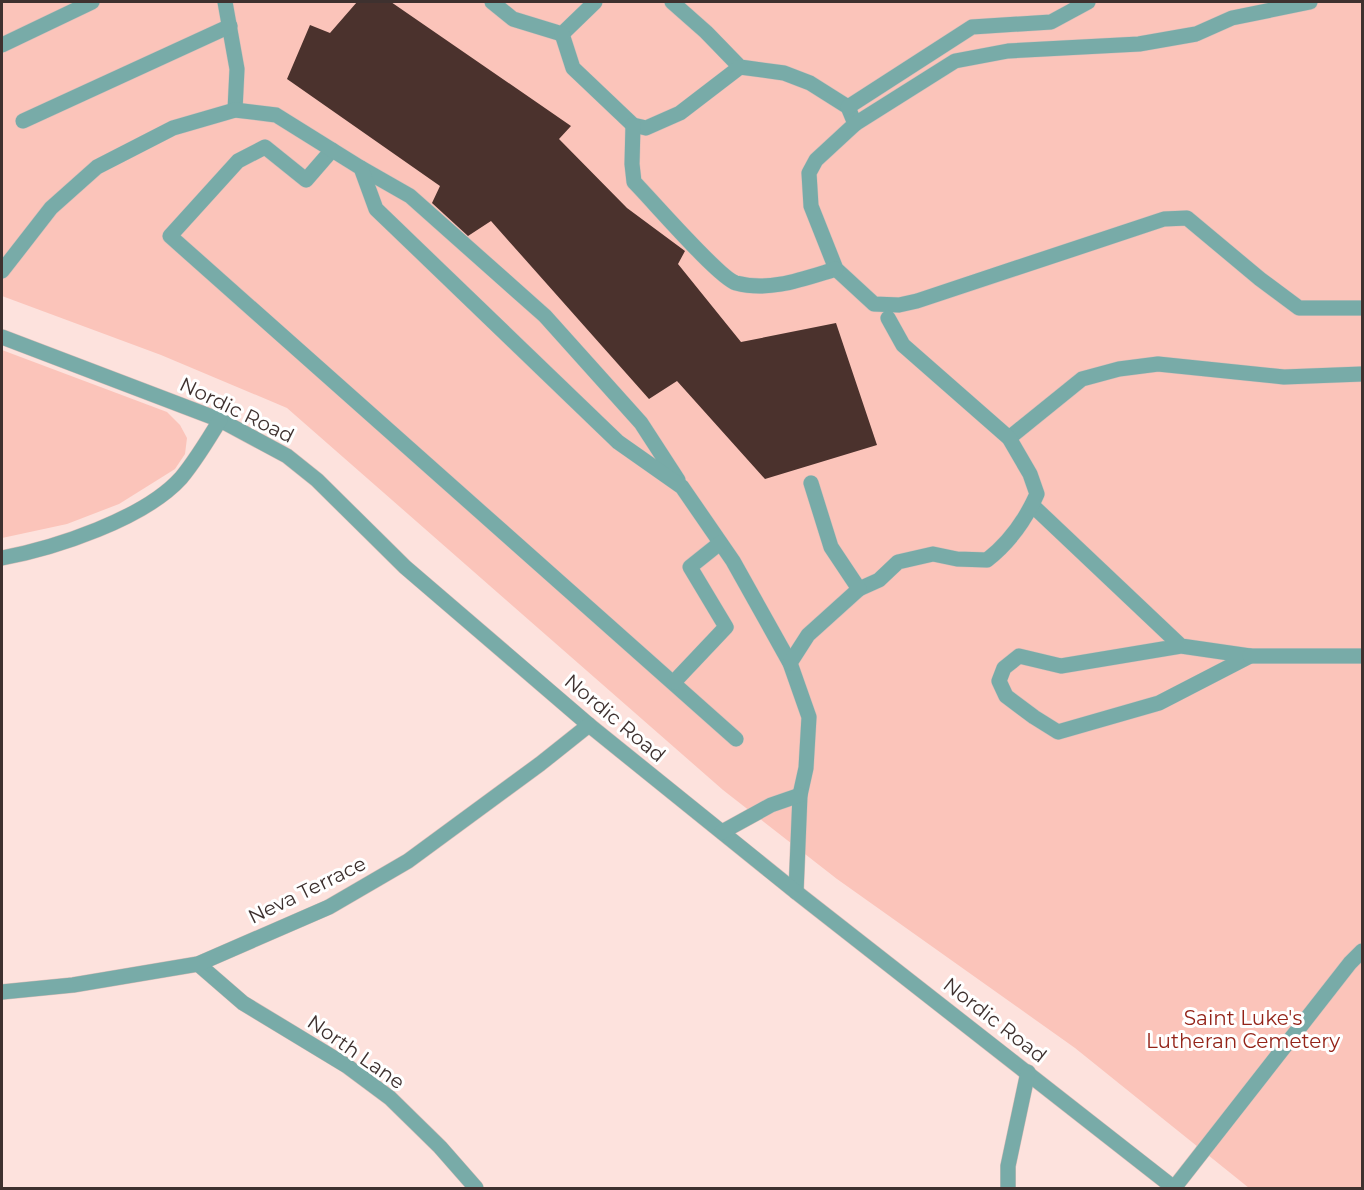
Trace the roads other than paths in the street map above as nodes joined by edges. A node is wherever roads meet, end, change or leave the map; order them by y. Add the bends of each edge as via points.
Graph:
1 (92, 2) edge
2 (225, 2) edge
3 (492, 2) edge
4 (595, 2) edge
5 (672, 2) edge
6 (1088, 2) edge
7 (1310, 2) edge
8 (230, 26) junction
9 (562, 34) junction
10 (2, 45) edge
11 (740, 67) junction
12 (848, 106) junction
13 (235, 110) junction
14 (23, 121) dead end
15 (855, 124) junction
16 (633, 125) junction
17 (332, 150) junction
18 (361, 168) junction
19 (836, 269) junction
20 (2, 271) edge
21 (874, 304) junction
22 (899, 305) junction
23 (1362, 308) edge
24 (888, 318) junction
25 (2, 336) edge
26 (1362, 374) edge
27 (220, 420) junction
28 (1009, 438) junction
29 (811, 483) dead end
30 (682, 487) junction
31 (1032, 505) junction
32 (720, 543) junction
33 (2, 558) edge
34 (859, 589) junction
35 (1181, 646) junction
36 (1250, 656) junction
37 (1362, 656) edge
38 (790, 663) junction
39 (674, 682) junction
40 (589, 725) junction
41 (736, 738) dead end
42 (800, 795) junction
43 (722, 832) junction
44 (796, 892) junction
45 (1362, 951) edge
46 (198, 964) junction
47 (2, 992) edge
48 (1028, 1072) junction
49 (476, 1188) edge
50 (1008, 1188) edge
51 (1174, 1188) edge

1 - 10 street
2 - 8 street
3 - 9 street via 513,19
4 - 9 street
5 - 11 street
6 - 12 street via 1051,22 972,27
7 - 15 street via 1232,18 1196,34 1139,44 1008,51 955,61
8 - 13 street via 237,69
8 - 14 street
9 - 16 street via 573,68
11 - 12 street via 784,73 810,83
11 - 16 street via 680,113 646,128
12 - 15 street
13 - 17 street via 276,115
13 - 20 street via 173,128 98,167 51,208
15 - 19 street via 816,160 809,173 811,206
16 - 19 street via 634,182 733,282 785,284
17 - 18 street
17 - 39 street via 306,180 264,147 238,160 170,236
18 - 30 street via 410,196 545,316 642,423
18 - 30 street via 376,209 618,442
19 - 21 street
21 - 22 street
21 - 24 street
22 - 23 street via 1164,219 1187,218 1299,308
22 - 24 street
24 - 28 street via 903,345
25 - 27 street, Nordic Road
26 - 28 street via 1284,377 1158,364 1119,369 1082,378
27 - 33 street via 179,480 150,502 71,540
27 - 40 street, Nordic Road via 287,456 317,480 405,567
28 - 31 street via 1037,494
29 - 34 street via 831,547
30 - 32 street
31 - 34 street via 1014,535 987,560 933,554 898,562 879,580
31 - 35 street
32 - 38 street
32 - 39 street via 690,567 726,627
34 - 38 street via 808,635
35 - 36 street
35 - 36 street via 1061,666 1019,656 1004,668 999,681 1006,696 1058,732 1159,703
36 - 37 street
38 - 42 street via 809,717
39 - 41 street
40 - 43 street, Nordic Road
40 - 46 street, Neva Terrace via 408,861 329,907
42 - 43 street via 771,805
42 - 44 street
43 - 44 street, Nordic Road
44 - 48 street, Nordic Road
45 - 51 street
46 - 47 street, Neva Terrace via 73,985
46 - 49 street, North Lane via 243,1003 347,1066 390,1098 441,1147
48 - 50 street via 1008,1166
48 - 51 street, Nordic Road

